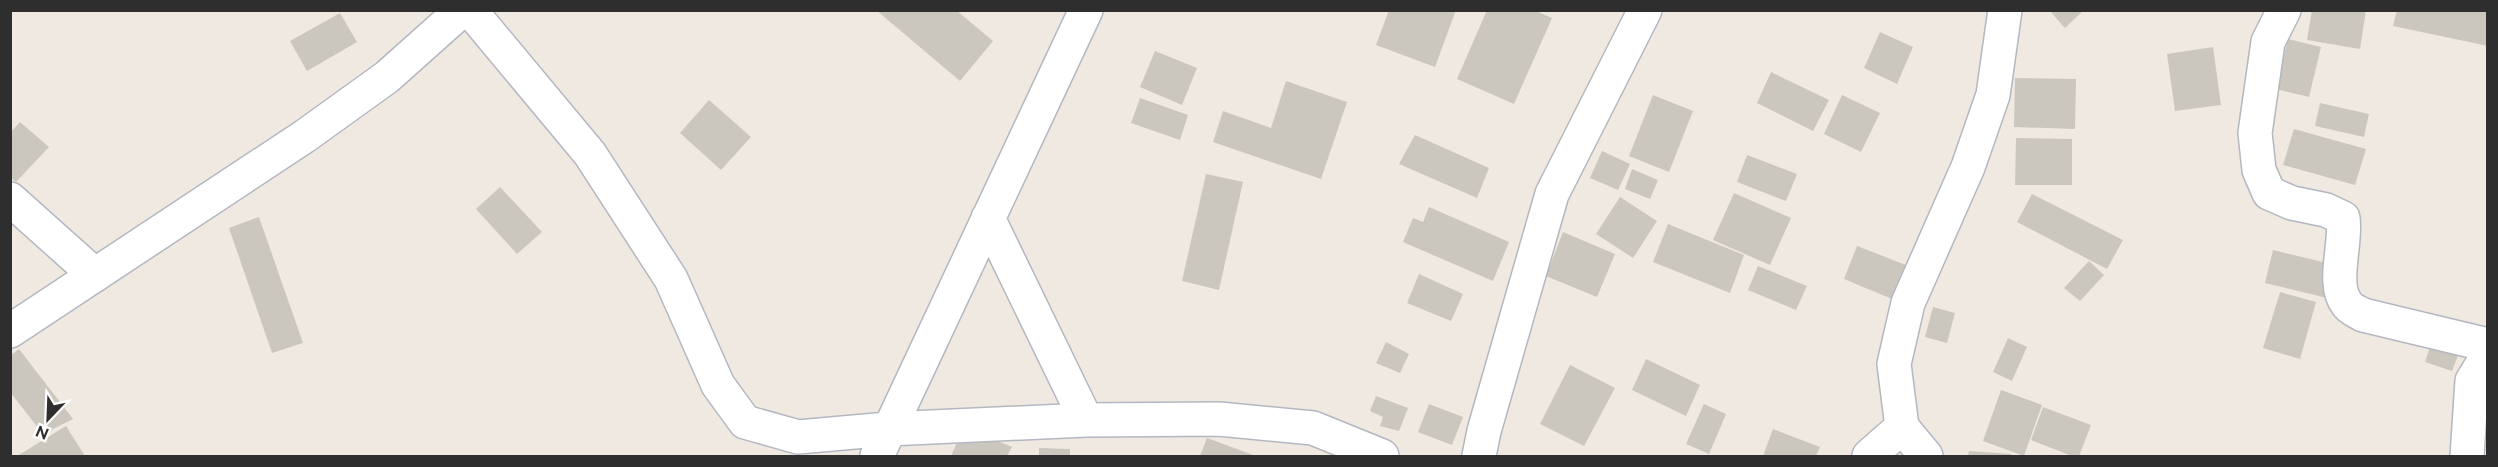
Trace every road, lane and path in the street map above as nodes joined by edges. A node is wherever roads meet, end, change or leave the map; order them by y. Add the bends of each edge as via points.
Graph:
1 (462, 10) edge
2 (470, 10) edge
3 (1086, 10) edge
4 (1645, 10) edge
5 (2005, 10) edge
6 (2284, 10) edge
7 (10, 199) edge
8 (988, 218) junction
9 (95, 275) junction
10 (10, 331) edge
11 (2487, 345) edge
12 (2487, 356) edge
13 (1086, 420) junction
14 (1902, 427) junction
15 (882, 443) edge
16 (1382, 456) edge
17 (1479, 456) edge
18 (1869, 456) edge
19 (1926, 456) edge
20 (2467, 456) edge

1 - 9 street via 387,77
2 - 15 street via 590,154 671,279 718,385 745,422 798,437
3 - 8 street
4 - 17 street via 1552,194
5 - 14 street via 1993,95 1968,167 1908,303 1894,364
6 - 11 street via 2268,42 2255,133 2259,170 2269,193 2343,218 2339,286 2347,304 2363,315
7 - 9 street
8 - 13 street
8 - 15 street
9 - 10 street
12 - 20 street via 2472,381
13 - 15 street
13 - 16 street via 1219,419 1313,428
14 - 18 street
14 - 19 street

